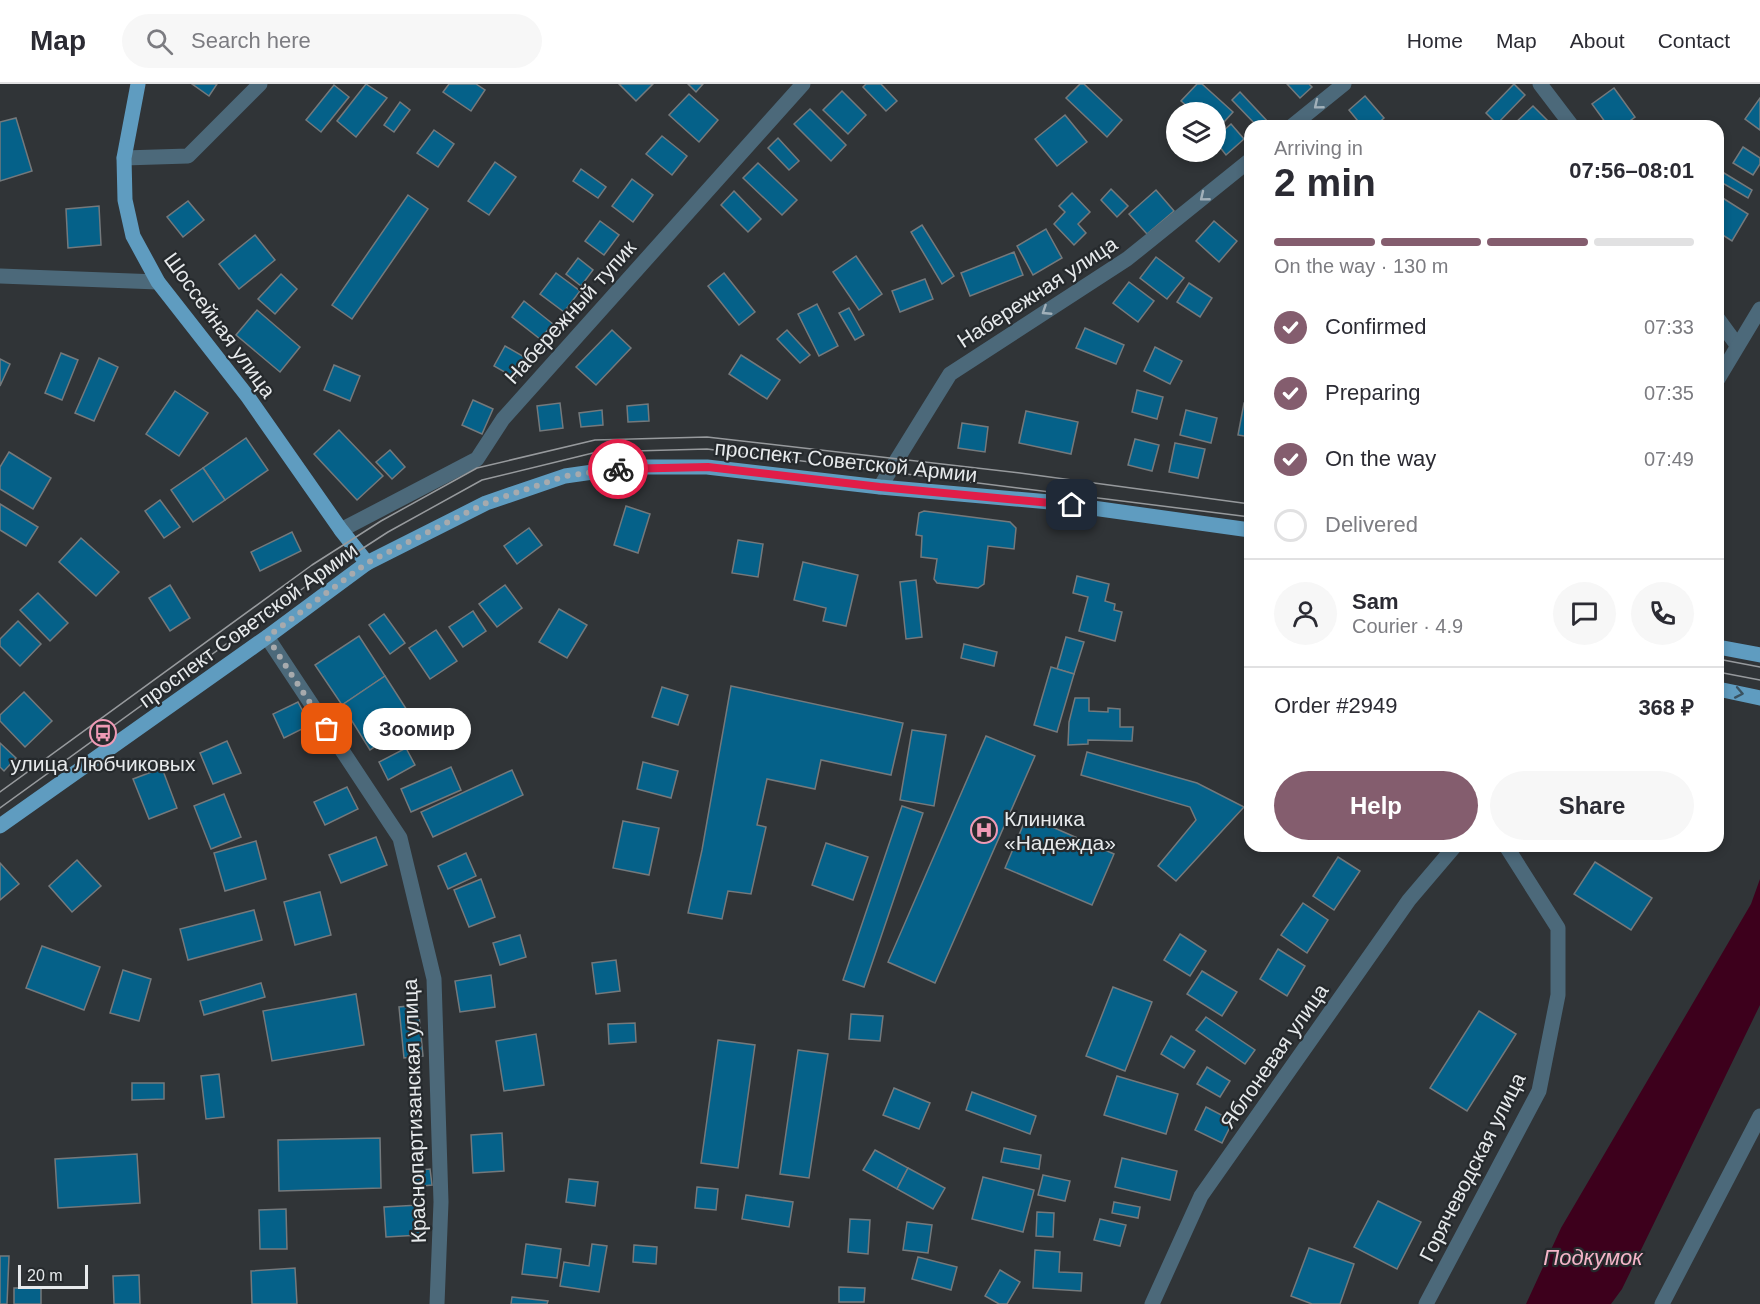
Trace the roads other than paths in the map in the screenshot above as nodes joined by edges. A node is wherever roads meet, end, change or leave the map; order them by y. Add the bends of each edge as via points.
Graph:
1 (138, 84) edge
2 (260, 84) edge
3 (803, 84) edge
4 (1344, 84) edge
5 (1540, 84) edge
6 (1299, 120) edge
7 (1567, 120) edge
8 (123, 158) junction
9 (1244, 165) edge
10 (0, 276) edge
11 (158, 282) junction
12 (1760, 309) edge
13 (1724, 327) edge
14 (1737, 345) junction
15 (1724, 368) edge
16 (880, 487) junction
17 (1244, 529) edge
18 (341, 530) junction
19 (367, 563) junction
20 (267, 637) junction
21 (1724, 648) edge
22 (1760, 655) edge
23 (1724, 690) edge
24 (1760, 698) edge
25 (0, 826) edge
26 (1450, 852) edge
27 (1510, 852) edge
28 (1760, 1116) edge
29 (438, 1304) edge
30 (1152, 1304) edge
31 (1426, 1304) edge
32 (1662, 1304) edge

1 - 8 main road, Шоссейная улица
2 - 8 street via 188,156
3 - 18 street, Набережный тупик via 503,419 477,459
4 -> 6 street
5 - 7 street
8 - 11 main road, Шоссейная улица via 125,200 133,236
9 -> 16 street, Набережная улица via 1127,259 950,374
10 - 11 street
11 - 18 main road, Шоссейная улица via 248,397
12 - 14 street
13 - 14 street
14 - 15 street
16 - 17 main road, проспект Советской Армии via 1050,502
16 - 19 main road, проспект Советской Армии via 708,467 628,467 565,476 486,503
18 - 19 main road, Шоссейная улица
19 - 20 main road, проспект Советской Армии
20 - 25 main road, проспект Советской Армии
20 - 29 street, Краснопартизанская улица via 400,838 434,979 441,1202
21 - 22 main road
23 -> 24 main road
26 - 30 street, Яблоневая улица via 1409,900 1201,1196
27 - 31 street, Горячеводская улица via 1558,928 1558,995 1539,1091
28 - 32 street

